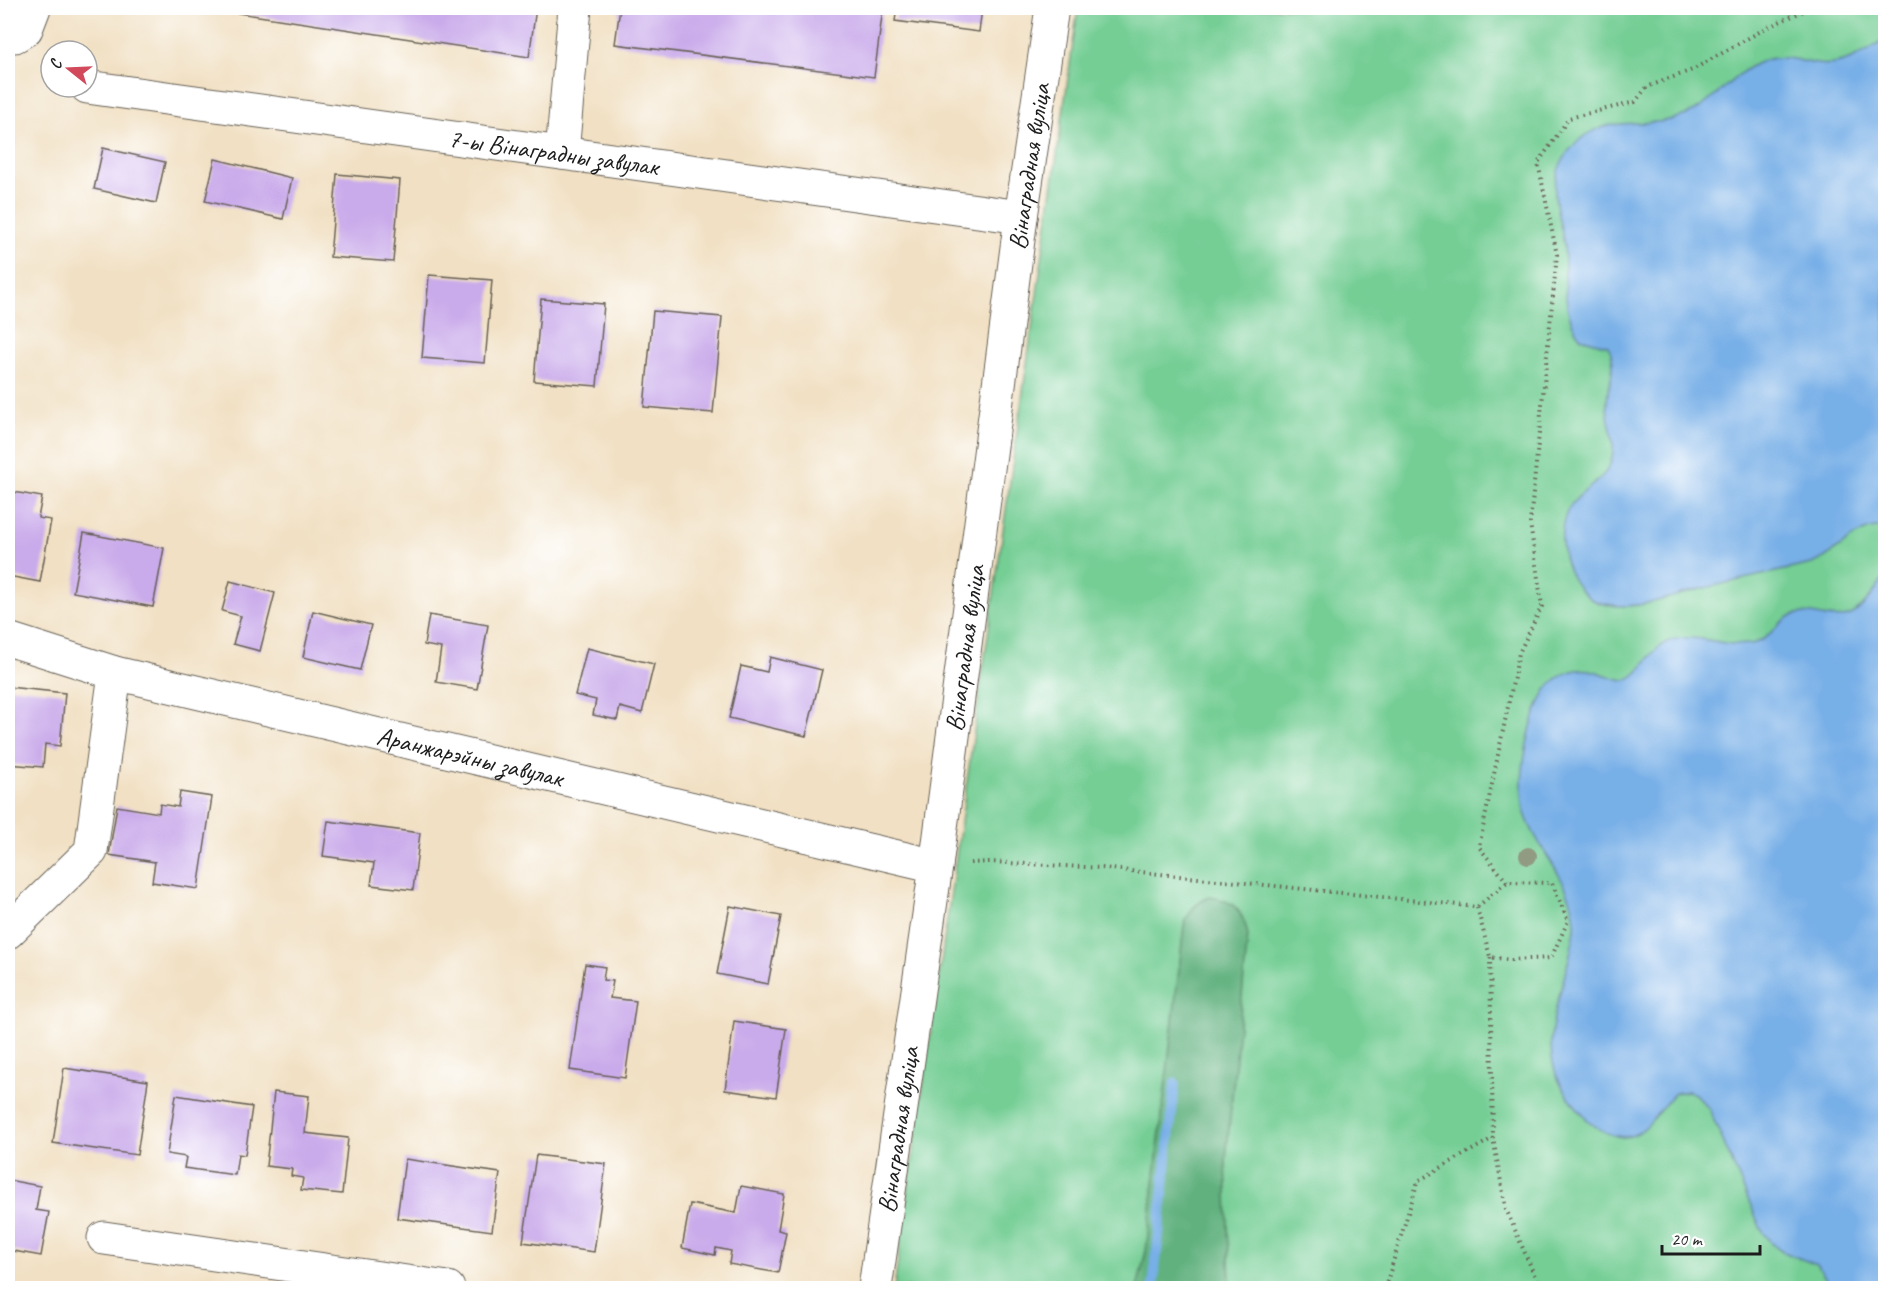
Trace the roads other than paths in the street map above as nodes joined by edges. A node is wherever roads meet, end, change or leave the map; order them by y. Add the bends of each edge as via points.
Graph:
1 (34, 8) edge
2 (575, 8) edge
3 (1052, 8) edge
4 (8, 34) edge
5 (99, 89) edge
6 (562, 153) junction
7 (1021, 217) junction
8 (8, 639) edge
9 (115, 673) junction
10 (936, 866) junction
11 (8, 932) edge
12 (104, 1238) dead end
13 (448, 1288) edge
14 (875, 1288) edge

1 - 4 street via 26,29 15,36
2 - 6 street
3 - 7 street, Вінаградная вуліца
5 - 6 street, 7-ы Вінаградны завулак
6 - 7 street, 7-ы Вінаградны завулак
7 - 10 street, Вінаградная вуліца
8 - 9 street, Аранжарэйны завулак
9 - 10 street, Аранжарэйны завулак
9 - 11 street via 91,851
10 - 14 street, Вінаградная вуліца
12 - 13 street

